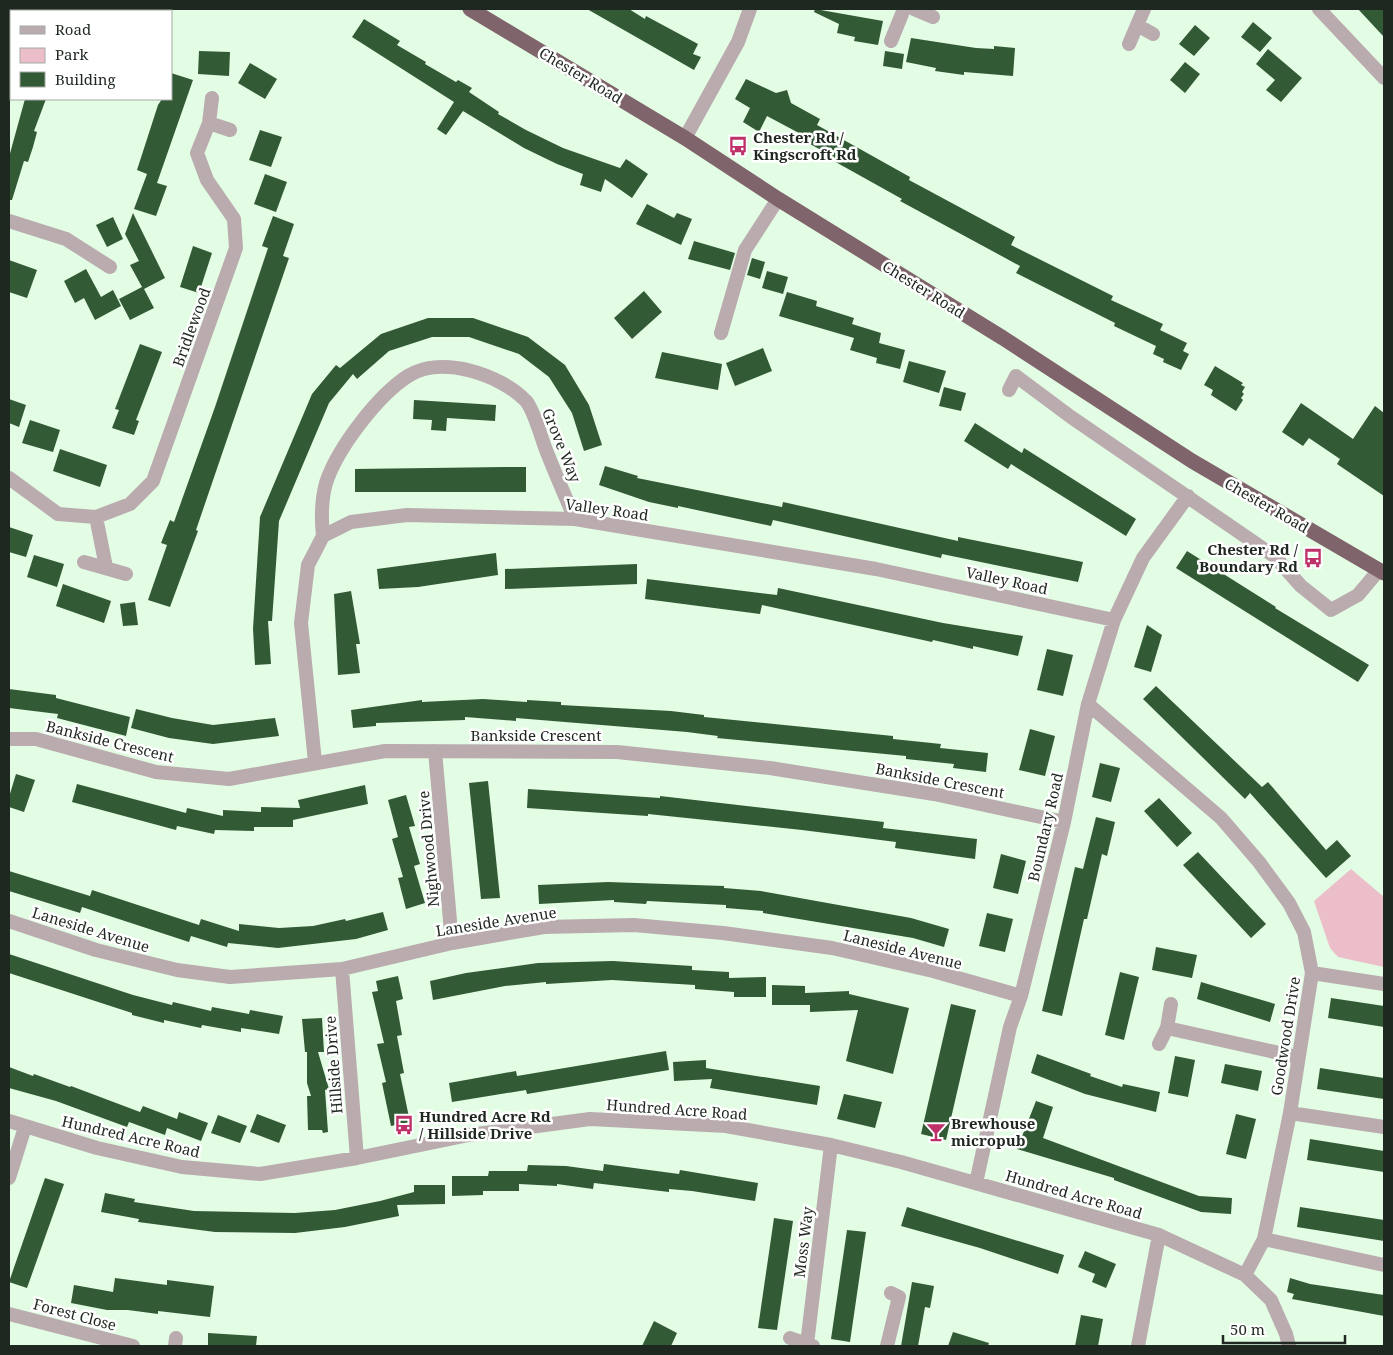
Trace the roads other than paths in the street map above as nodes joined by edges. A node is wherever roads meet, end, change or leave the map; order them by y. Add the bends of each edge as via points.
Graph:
1 (470, 9) edge
2 (750, 9) edge
3 (904, 9) edge
4 (914, 9) edge
5 (1144, 9) edge
6 (1319, 9) edge
7 (933, 17) dead end
8 (1137, 25) junction
9 (1153, 34) dead end
10 (891, 41) dead end
11 (1129, 44) dead end
12 (1384, 78) edge
13 (212, 98) dead end
14 (209, 123) junction
15 (230, 130) dead end
16 (685, 138) junction
17 (778, 199) junction
18 (9, 221) edge
19 (110, 267) dead end
20 (721, 333) dead end
21 (1009, 390) dead end
22 (9, 478) edge
23 (1188, 496) junction
24 (96, 517) junction
25 (575, 519) junction
26 (323, 536) junction
27 (84, 562) dead end
28 (106, 567) junction
29 (1382, 572) edge
30 (126, 574) dead end
31 (1114, 620) junction
32 (1088, 704) junction
33 (9, 740) edge
34 (435, 751) junction
35 (315, 762) junction
36 (1064, 822) junction
37 (9, 921) edge
38 (452, 944) junction
39 (342, 969) junction
40 (1312, 973) junction
41 (1384, 984) edge
42 (1022, 996) junction
43 (1171, 1004) dead end
44 (1167, 1028) junction
45 (1159, 1044) dead end
46 (1297, 1057) junction
47 (1290, 1113) junction
48 (9, 1120) edge
49 (24, 1126) junction
50 (1384, 1127) edge
51 (831, 1145) junction
52 (357, 1158) junction
53 (9, 1178) edge
54 (976, 1183) junction
55 (1159, 1235) junction
56 (1264, 1239) junction
57 (1384, 1265) edge
58 (1245, 1275) junction
59 (891, 1293) dead end
60 (9, 1314) edge
61 (790, 1338) dead end
62 (810, 1345) edge
63 (132, 1346) edge
64 (887, 1346) edge
65 (1138, 1346) edge
66 (1288, 1346) edge

1 - 16 highway, Chester Road
2 - 16 street via 738,42
3 - 10 street
4 - 7 street
5 - 8 street
6 - 12 street
8 - 9 street
8 - 11 street
13 - 14 street, Bridlewood
14 - 15 street
14 - 24 street, Bridlewood via 197,153 207,180 234,219 236,248 153,481 130,504
16 - 17 highway, Chester Road
17 - 20 street via 745,250
17 - 29 highway, Chester Road via 1003,338 1192,461
18 - 19 street via 66,240
21 - 23 street, Chester Road via 1016,376
22 - 24 street, Bridlewood via 58,514
23 - 29 street, Chester Road via 1274,556 1301,586 1331,610 1358,596
23 - 31 street, Boundary Road via 1143,558
24 - 28 street
25 - 26 street, Valley Road via 407,515 350,522
25 - 26 street, Grove Way via 528,403 511,387 483,373 441,366 402,381 378,402 342,450 321,508
25 - 31 street, Valley Road via 876,569
26 - 35 street via 308,565 301,623
27 - 28 street
28 - 30 street
31 - 32 street, Boundary Road
32 - 36 street, Boundary Road
32 - 40 street, Goodwood Drive via 1221,818 1259,862 1289,903 1304,932
33 - 35 street, Bankside Crescent via 36,739 156,772 229,779
34 - 35 street, Bankside Crescent via 385,750
34 - 36 street, Bankside Crescent via 617,752 770,768 934,794
34 - 38 street, Nighwood Drive
36 - 42 street, Boundary Road
37 - 39 street, Laneside Avenue via 96,950 177,970 230,977
38 - 39 street, Laneside Avenue
38 - 42 street, Laneside Avenue via 544,927 634,925 723,933 832,948
39 - 52 street, Hillside Drive
40 - 41 street
40 - 46 street, Goodwood Drive
42 - 54 street, Boundary Road via 1010,1027
43 - 44 street
44 - 45 street
44 - 46 street
46 - 47 street, Goodwood Drive
47 - 50 street
47 - 56 street, Goodwood Drive
48 - 49 street, Hundred Acre Road
49 - 52 street, Hundred Acre Road via 98,1148 182,1167 260,1174
49 - 53 street
51 - 52 street, Hundred Acre Road via 726,1126 590,1119 469,1135
51 - 54 street, Hundred Acre Road
51 - 62 street, Moss Way
54 - 55 street, Hundred Acre Road
55 - 58 street, Hundred Acre Road
55 - 65 street
56 - 57 street
56 - 58 street, Goodwood Drive
58 - 66 street, Hundred Acre Road via 1271,1300
59 - 64 street via 899,1297
60 - 63 street, Forest Close
61 - 62 street, Moss Way

